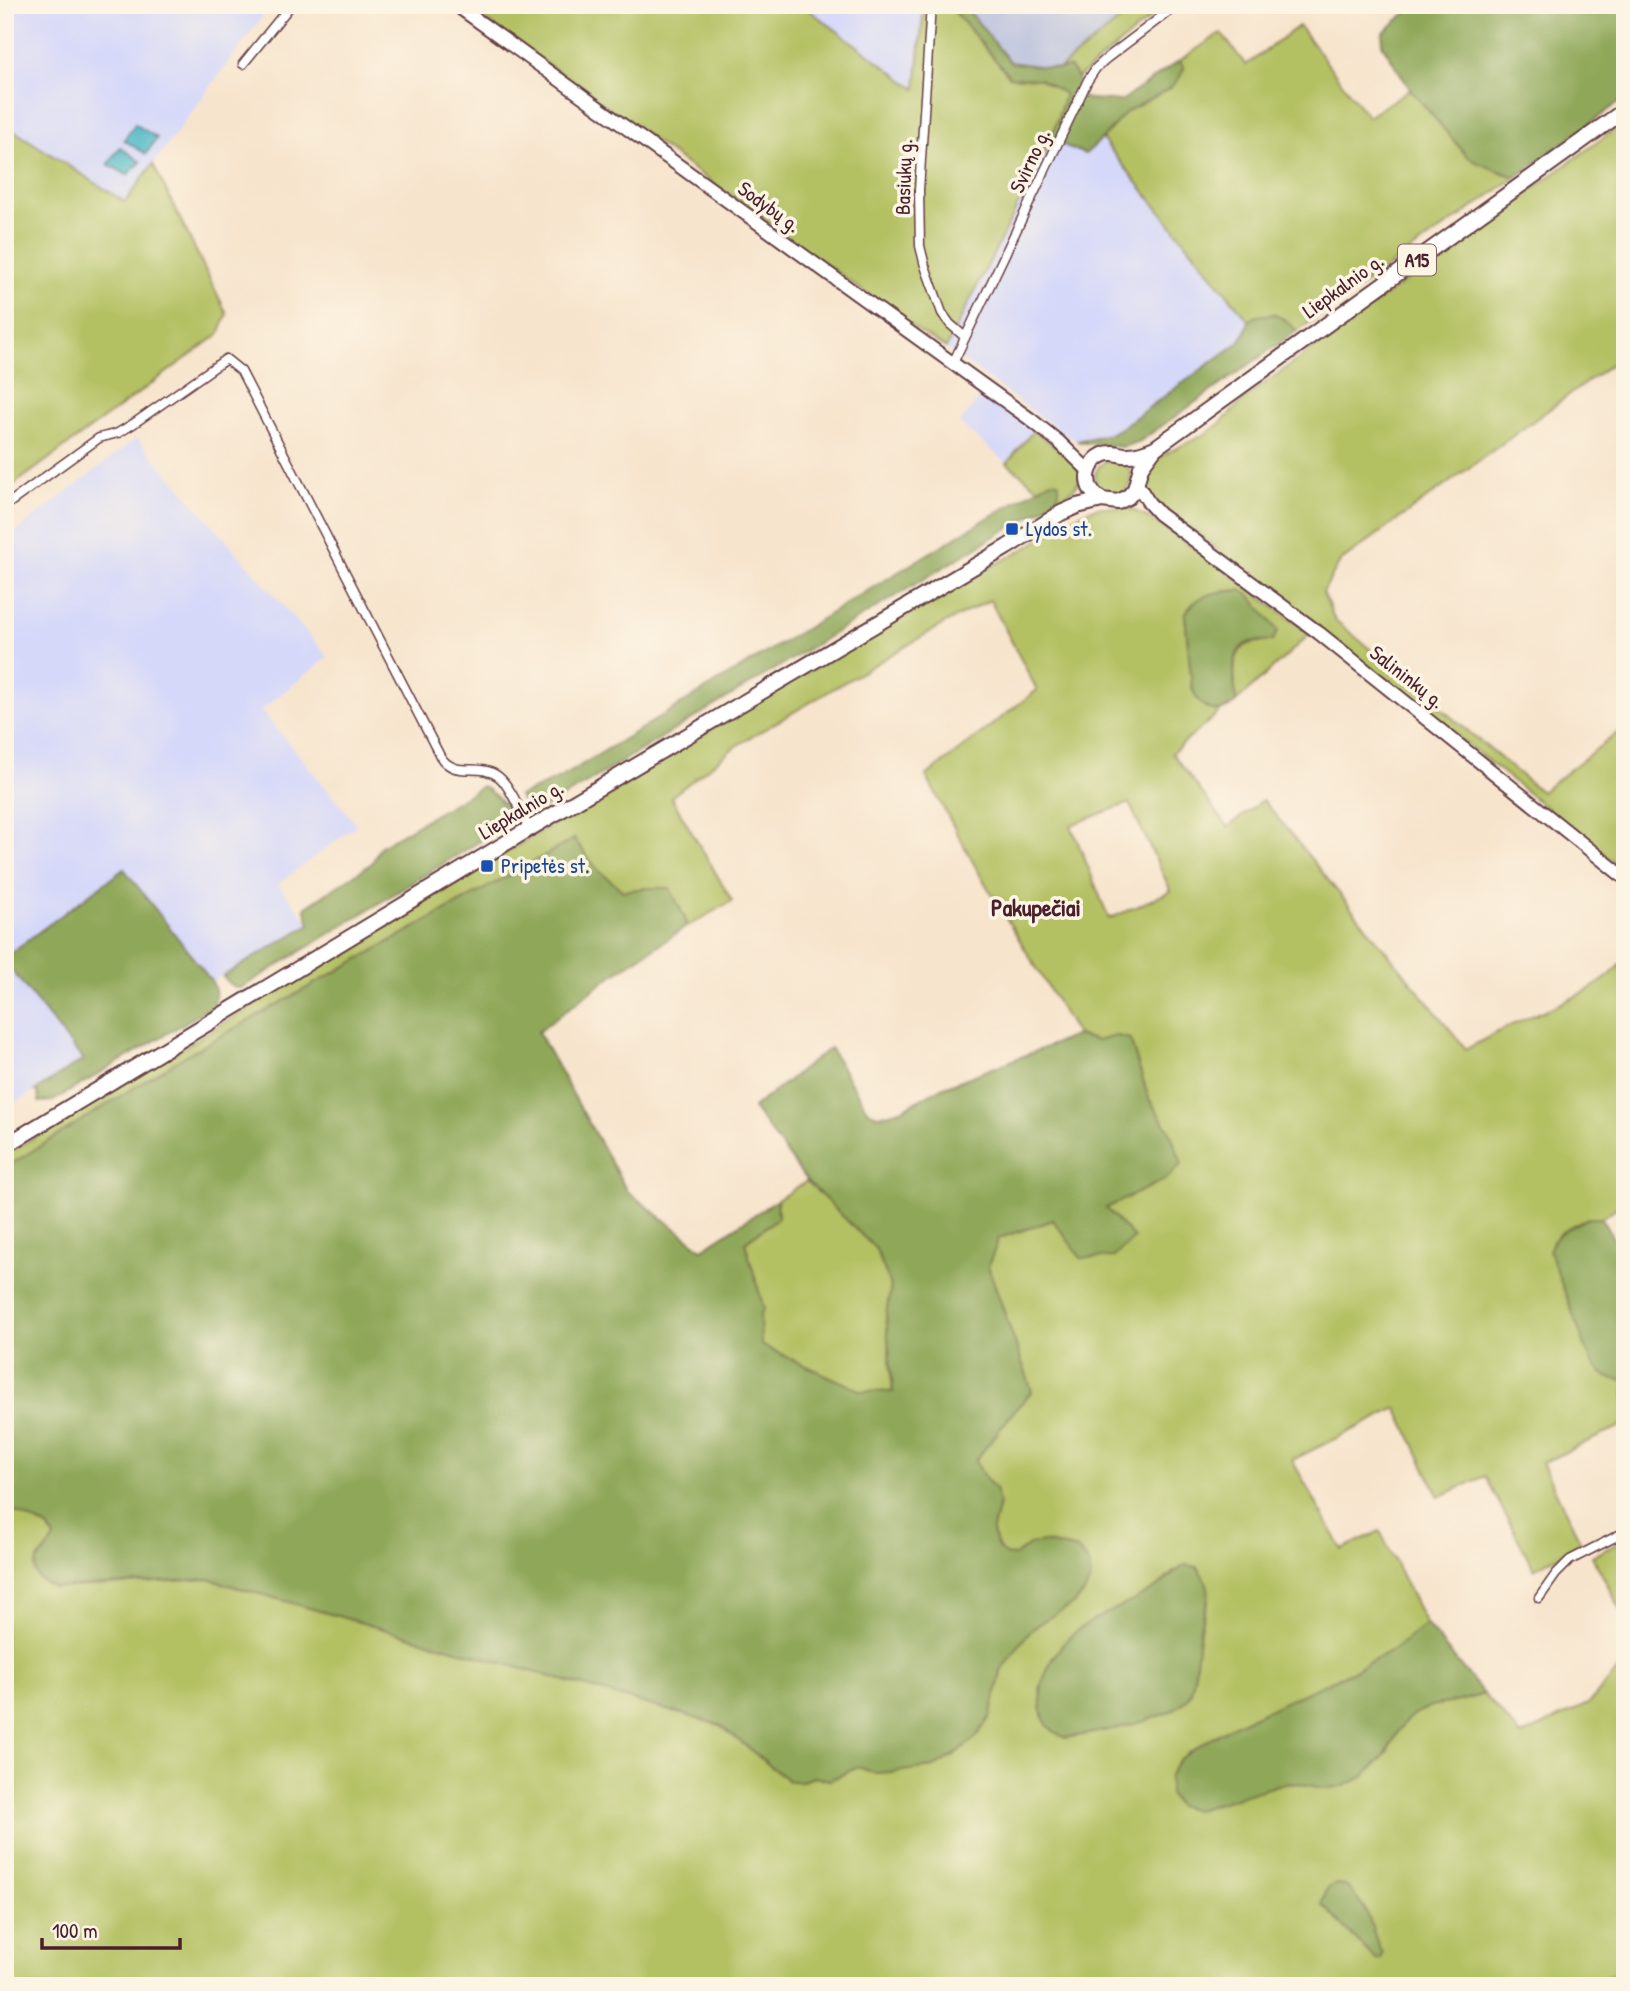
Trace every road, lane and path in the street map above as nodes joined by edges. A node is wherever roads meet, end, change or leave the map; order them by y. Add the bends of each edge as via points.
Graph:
1 (292, 5) edge
2 (456, 5) edge
3 (931, 5) edge
4 (1177, 5) edge
5 (243, 64) dead end
6 (1625, 110) edge
7 (965, 337) junction
8 (953, 363) junction
9 (1059, 442) junction
10 (1155, 448) junction
11 (1102, 456) junction
12 (1124, 456) junction
13 (1088, 476) junction
14 (1137, 480) junction
15 (1102, 500) junction
16 (1123, 500) junction
17 (5, 506) edge
18 (1061, 513) junction
19 (1159, 514) junction
20 (529, 829) junction
21 (1625, 878) edge
22 (5, 1146) edge
23 (1625, 1532) edge
24 (1539, 1598) dead end

1 - 5 street
2 - 8 main road, Sodybų g.
3 - 7 street, Basiukų g. via 919,190 920,246 942,313
4 - 7 street, Svirno g. via 1107,58 1088,80
6 - 10 highway, Liepkalnio g. / A15
7 - 8 street, Svirno g.
8 - 9 main road, Sodybų g.
9 - 11 main road, Sodybų g. via 1086,455
9 - 13 main road, Sodybų g.
10 - 12 highway
10 - 14 highway
11 - 12 highway
11 - 13 highway via 1092,464
12 - 14 highway via 1133,464
13 - 15 highway via 1093,492
13 - 18 highway via 1081,492
14 - 16 highway via 1132,494
14 - 19 main road, Salininkų g.
15 - 16 highway
15 - 18 highway
16 - 19 main road, Salininkų g.
17 - 20 street via 99,438 133,424 226,359 241,371 445,764 481,769 502,779
18 - 20 highway, Liepkalnio g.
19 - 21 main road, Salininkų g. via 1329,641
20 - 22 highway, Liepkalnio g.
23 - 24 street via 1570,1560

